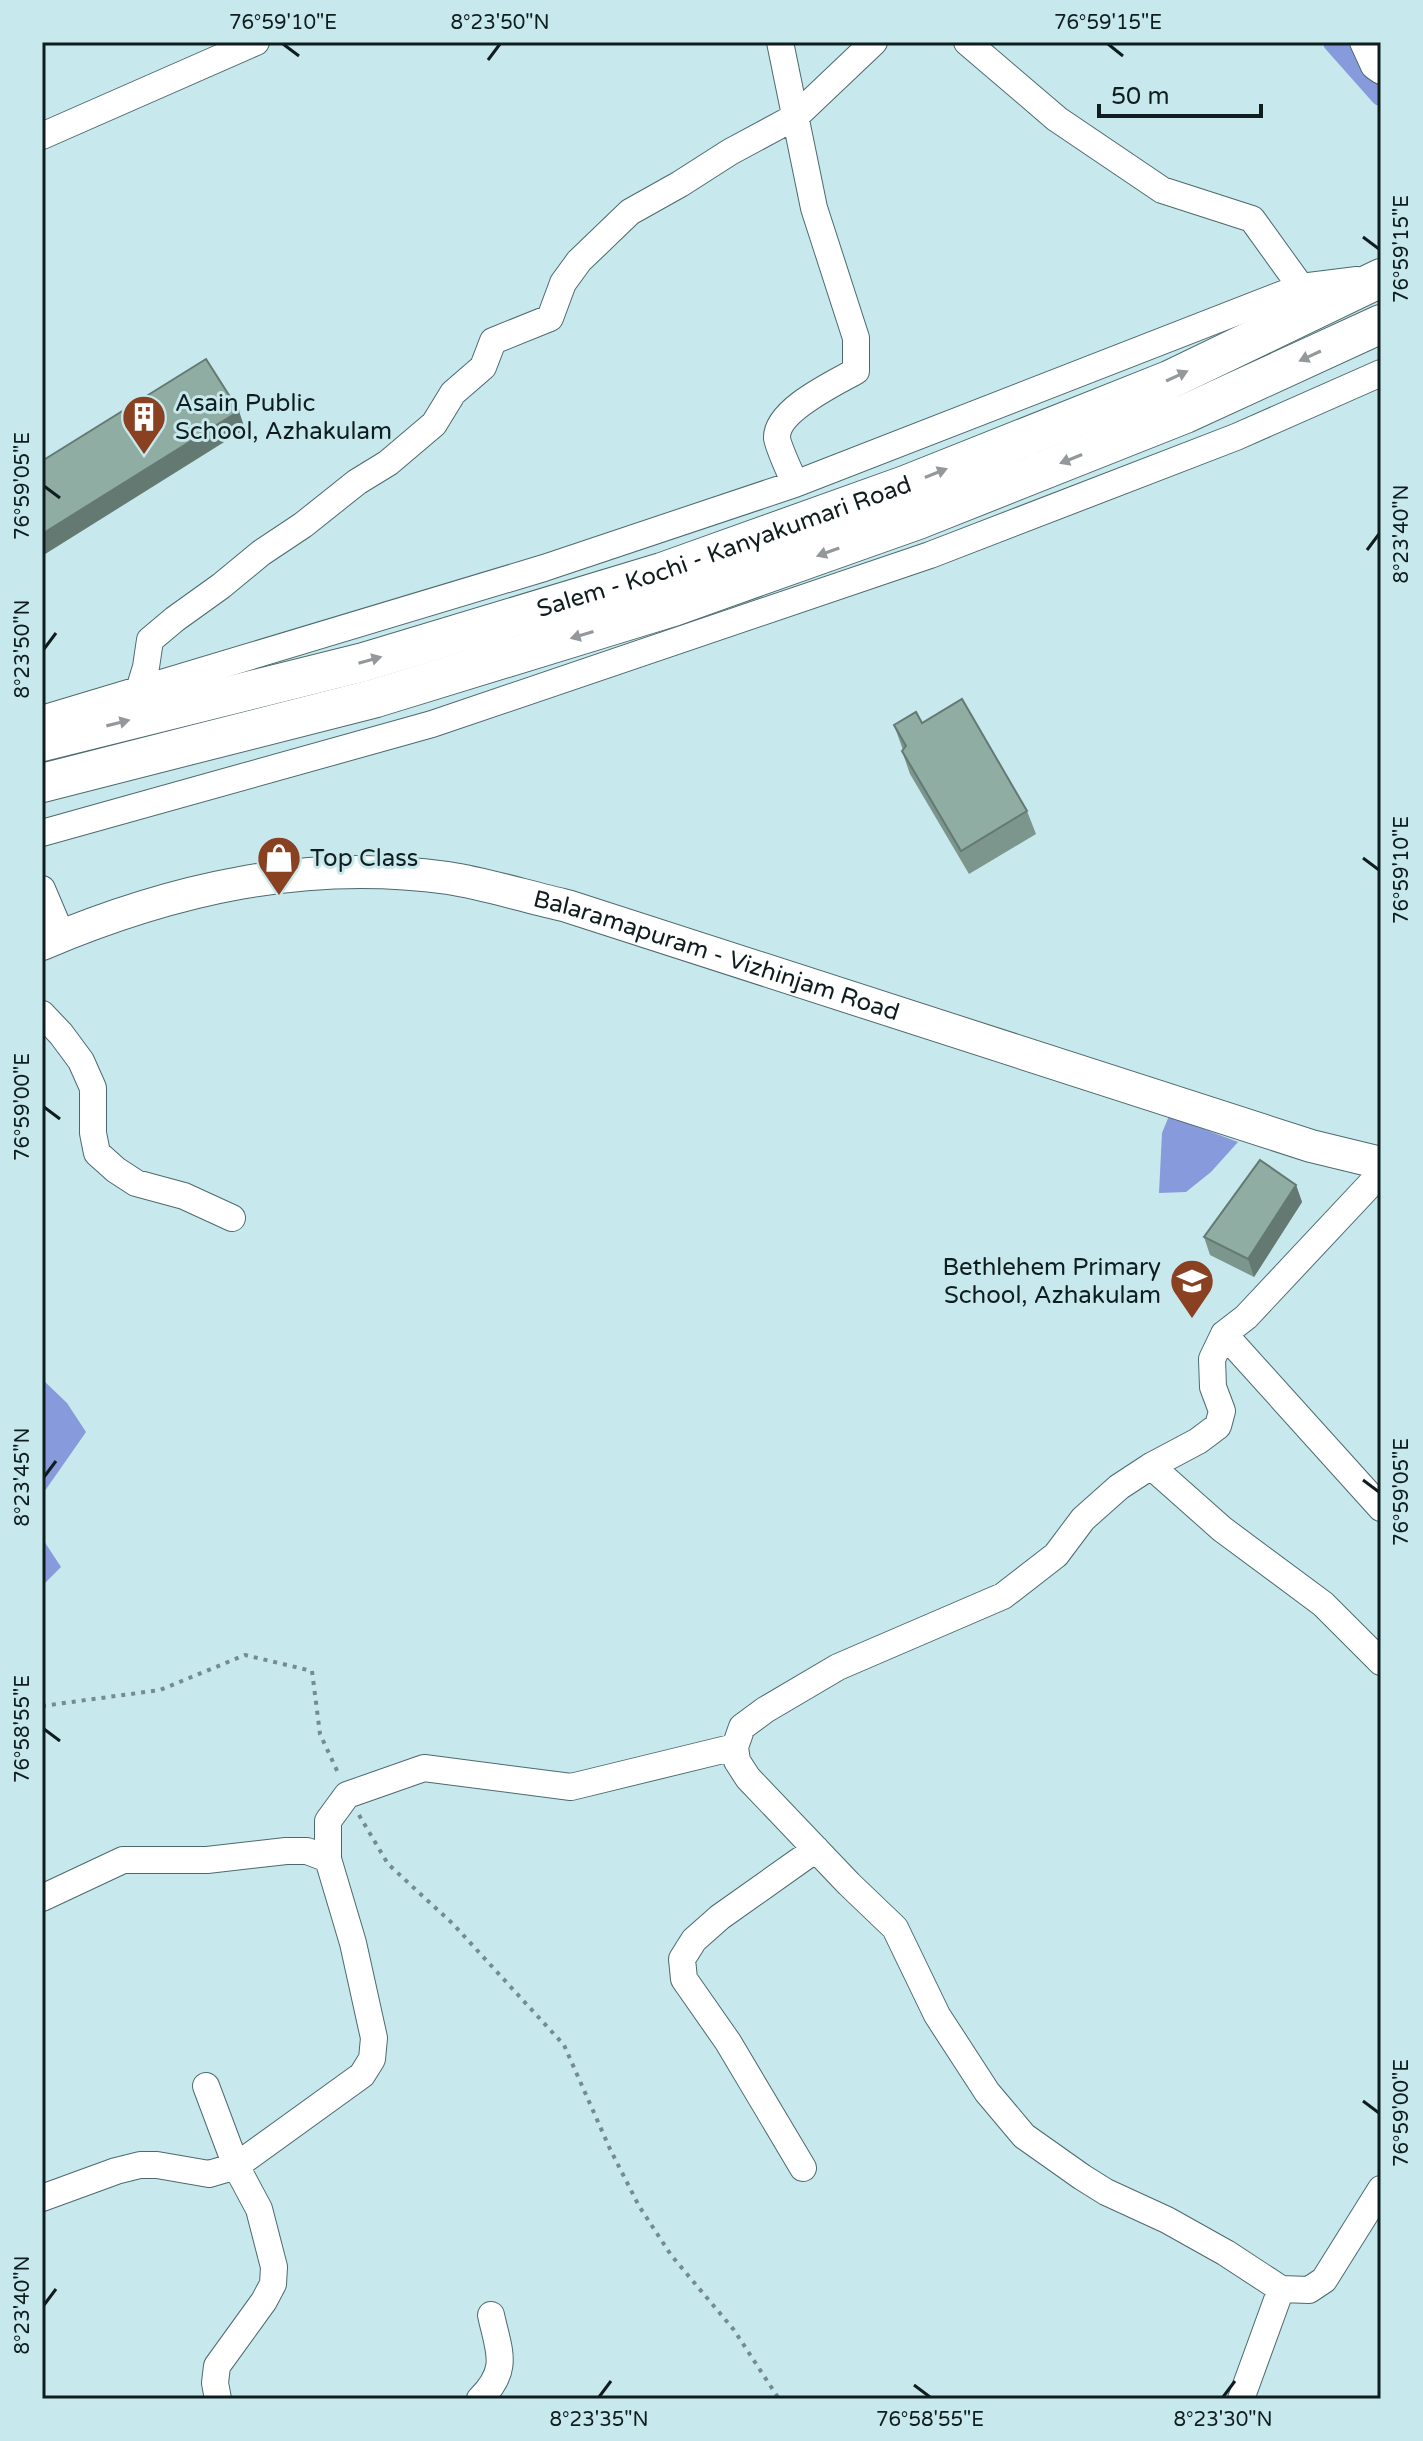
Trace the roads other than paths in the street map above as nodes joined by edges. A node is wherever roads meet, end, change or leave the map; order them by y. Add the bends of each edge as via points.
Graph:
1 (256, 42) edge
2 (780, 42) edge
3 (874, 42) edge
4 (967, 42) edge
5 (1363, 42) edge
6 (1381, 71) edge
7 (795, 117) junction
8 (42, 136) edge
9 (1381, 277) edge
10 (1301, 287) junction
11 (1381, 324) edge
12 (1381, 373) edge
13 (795, 484) junction
14 (139, 690) junction
15 (42, 719) edge
16 (42, 742) edge
17 (45, 782) edge
18 (42, 833) edge
19 (42, 889) edge
20 (52, 940) edge
21 (42, 1014) edge
22 (1381, 1163) edge
23 (1381, 1173) edge
24 (232, 1218) dead end
25 (1224, 1334) junction
26 (1151, 1466) junction
27 (1381, 1508) edge
28 (1381, 1662) edge
29 (735, 1747) junction
30 (816, 1849) junction
31 (328, 1859) junction
32 (42, 1898) edge
33 (206, 2086) dead end
34 (236, 2166) junction
35 (803, 2168) dead end
36 (1381, 2189) edge
37 (42, 2198) edge
38 (1281, 2289) junction
39 (491, 2315) dead end
40 (218, 2399) edge
41 (480, 2399) edge
42 (1241, 2399) edge

1 - 8 street
2 - 7 street
3 - 7 street
4 - 10 street via 1057,119 1162,190 1252,219
5 - 6 street
7 - 13 street via 814,208 856,338 857,356 856,371 798,405 783,420 777,437
7 - 14 street via 630,212 579,261 563,283 550,318 493,341 483,367 453,393 434,424 150,640
9 - 10 street
16 -> 9 highway, Salem - Kochi - Kanyakumari Road via 364,662 662,572 905,485 1169,380
10 - 13 street
11 -> 17 highway, Salem - Kochi - Kanyakumari Road via 1185,414 918,520 673,607 376,698
12 - 18 street via 1236,437 915,560 432,724
13 - 14 street via 544,568
14 - 15 street
19 - 20 street
20 - 22 main road, Balaramapuram - Vizhinjam Road via 154,902 239,881 343,871 448,879 567,906 1311,1146
21 - 24 street via 81,1061 93,1088 97,1153 136,1183 184,1196
23 - 25 street
25 - 26 street via 1212,1359 1213,1387 1222,1411 1218,1426
25 - 27 street
26 - 28 street via 1222,1529 1323,1604
26 - 29 street via 1119,1487 1083,1519 1056,1555 1003,1596 838,1667 742,1727
29 - 30 street via 748,1778
29 - 31 street via 571,1787 424,1768 347,1795 328,1821
30 - 35 street via 720,1917 682,1959 684,1979
30 - 38 street via 895,1928 937,2015 987,2092 1024,2136 1106,2192 1167,2220
31 - 32 street via 286,1851 207,1860 123,1860
31 - 34 street via 374,2038 372,2059 362,2075
33 - 34 street
34 - 37 street via 209,2174 140,2165
34 - 40 street via 259,2209 274,2267 273,2284 217,2366
36 - 38 street via 1324,2280 1309,2290
38 - 42 street
39 - 41 street via 501,2362 493,2385

